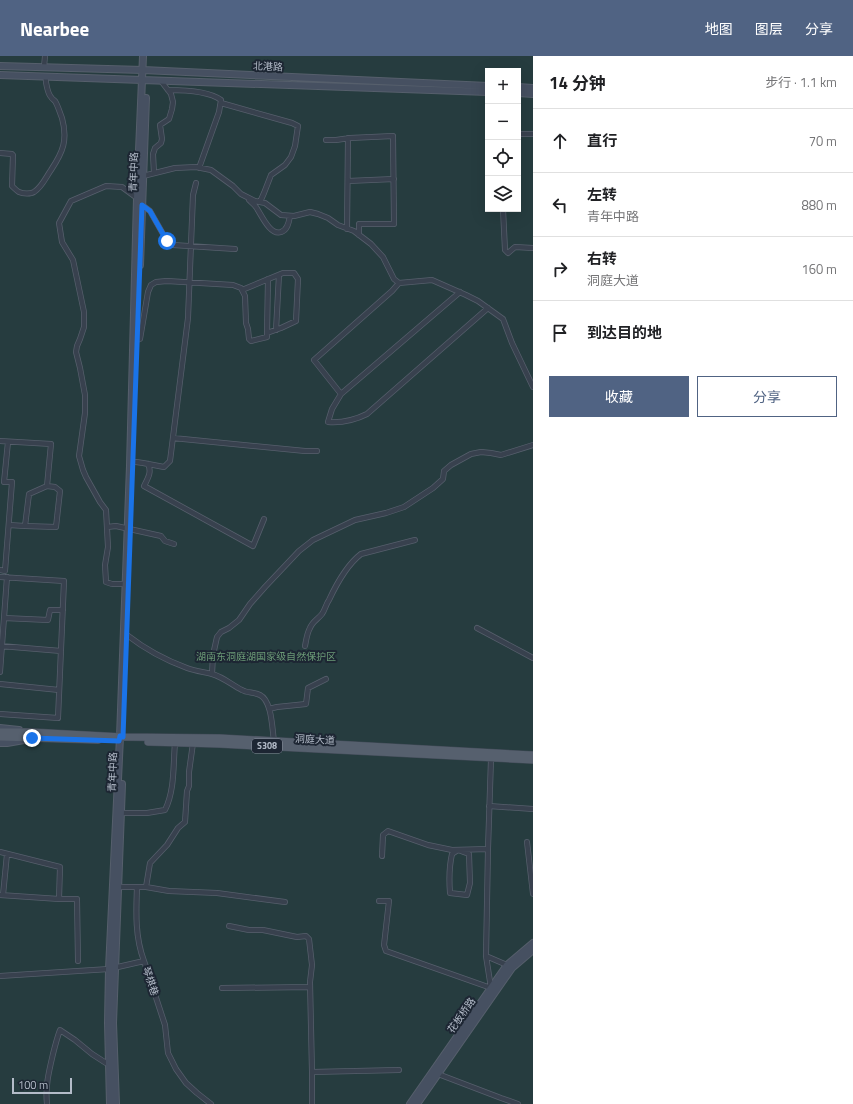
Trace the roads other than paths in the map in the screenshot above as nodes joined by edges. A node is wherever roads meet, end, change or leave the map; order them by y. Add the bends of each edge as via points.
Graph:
1 (45, 56) edge
2 (143, 56) edge
3 (147, 56) edge
4 (0, 66) edge
5 (44, 67) junction
6 (145, 70) junction
7 (0, 75) edge
8 (46, 77) junction
9 (144, 80) junction
10 (161, 81) junction
11 (485, 86) edge
12 (521, 88) edge
13 (533, 88) edge
14 (168, 90) junction
15 (485, 92) edge
16 (521, 93) edge
17 (533, 94) edge
18 (221, 103) junction
19 (521, 134) edge
20 (533, 134) edge
21 (348, 138) junction
22 (326, 140) dead end
23 (0, 153) edge
24 (199, 168) junction
25 (154, 173) junction
26 (143, 176) junction
27 (394, 179) junction
28 (348, 180) junction
29 (196, 183) dead end
30 (245, 196) junction
31 (137, 198) junction
32 (260, 202) junction
33 (142, 205) junction
34 (503, 212) edge
35 (290, 216) junction
36 (347, 228) junction
37 (359, 235) junction
38 (533, 248) edge
39 (235, 249) dead end
40 (279, 274) junction
41 (268, 279) junction
42 (399, 283) junction
43 (242, 290) junction
44 (460, 292) junction
45 (488, 308) junction
46 (276, 330) junction
47 (267, 333) junction
48 (137, 340) junction
49 (533, 374) edge
50 (528, 376) junction
51 (533, 387) edge
52 (341, 394) junction
53 (173, 438) junction
54 (0, 441) edge
55 (8, 442) junction
56 (533, 445) edge
57 (317, 451) dead end
58 (136, 462) dead end
59 (148, 464) junction
60 (47, 486) junction
61 (264, 519) dead end
62 (9, 525) junction
63 (25, 526) junction
64 (107, 527) junction
65 (129, 529) junction
66 (415, 540) dead end
67 (174, 544) dead end
68 (0, 570) edge
69 (0, 577) edge
70 (7, 577) junction
71 (125, 584) junction
72 (63, 610) junction
73 (4, 618) junction
74 (477, 628) dead end
75 (127, 635) junction
76 (1, 646) edge
77 (305, 646) dead end
78 (61, 650) junction
79 (533, 658) edge
80 (0, 672) edge
81 (212, 674) junction
82 (326, 679) dead end
83 (0, 684) edge
84 (59, 690) junction
85 (269, 709) junction
86 (0, 714) edge
87 (0, 728) edge
88 (4, 732) edge
89 (31, 735) junction
90 (0, 737) edge
91 (121, 739) junction
92 (274, 741) junction
93 (0, 743) edge
94 (175, 743) junction
95 (192, 743) junction
96 (533, 755) edge
97 (492, 759) junction
98 (533, 760) edge
99 (489, 806) junction
100 (533, 809) edge
101 (121, 813) junction
102 (527, 842) dead end
103 (488, 849) junction
104 (458, 850) junction
105 (0, 852) edge
106 (8, 854) junction
107 (382, 856) dead end
108 (533, 882) edge
109 (137, 887) junction
110 (146, 887) junction
111 (118, 888) junction
112 (533, 894) edge
113 (2, 895) edge
114 (59, 899) junction
115 (379, 901) dead end
116 (285, 902) dead end
117 (229, 926) dead end
118 (533, 942) edge
119 (533, 950) edge
120 (486, 956) junction
121 (78, 961) dead end
122 (144, 961) junction
123 (507, 965) junction
124 (112, 969) junction
125 (0, 976) edge
126 (310, 987) junction
127 (222, 988) dead end
128 (491, 988) junction
129 (106, 1064) dead end
130 (399, 1070) dead end
131 (312, 1072) junction
132 (438, 1074) junction
133 (47, 1104) edge
134 (110, 1104) edge
135 (116, 1104) edge
136 (211, 1104) edge
137 (312, 1104) edge
138 (410, 1104) edge
139 (417, 1104) edge
140 (518, 1104) edge

1 - 5 street
2 - 6 main road
3 - 6 main road, 青年中路
4 - 5 main road, 北港路
5 - 6 main road, 北港路
6 - 9 main road, 青年中路
6 - 11 main road, 北港路
7 - 8 main road, 北港路
8 - 9 main road, 北港路
8 - 23 street via 50,96 55,102 65,134 63,149 40,187 29,193 18,192 12,186 13,155
9 - 10 main road, 北港路
9 - 26 main road, 青年中路
9 - 31 main road
10 - 14 street
10 - 15 main road, 北港路
12 - 13 main road
14 - 18 street via 209,94 221,100
14 - 25 street via 173,102 172,109 169,119 160,124 162,139 153,154
16 - 17 main road
18 - 24 street
18 - 32 street via 298,126 291,157 271,175
19 - 20 street
21 - 22 street
21 - 27 street via 393,136
21 - 28 street
24 - 25 street via 175,168
24 - 30 street via 211,170
25 - 26 street
26 - 33 main road, 青年中路
27 - 28 street
27 - 37 street via 394,224 359,224
28 - 36 street
29 - 53 street via 193,195 188,318
30 - 32 street
30 - 35 street via 256,206 274,231 279,233 284,230
31 - 64 street via 122,187 106,186 71,201 59,223 62,242 73,260 84,312 84,328 76,352 85,395 79,456 86,477 106,510
31 - 65 main road
32 - 35 street via 281,215
33 - 39 street via 150,211 167,241 173,245
33 - 48 main road, 青年中路
34 - 38 street via 505,250 508,253 515,247
35 - 36 street via 310,212
36 - 37 street
37 - 42 street via 383,257 394,279
40 - 41 street
40 - 46 street
40 - 46 street via 294,273 298,279 296,321
41 - 43 street
41 - 47 street
42 - 44 street via 432,280
42 - 52 street via 314,360
43 - 47 street via 245,296 248,339 251,341 267,337
43 - 48 street via 233,285 156,282 151,285 148,292 140,339
44 - 45 street
44 - 52 street
45 - 50 street via 503,319
45 - 52 street via 367,414 354,420 328,422
46 - 47 street
48 - 65 main road, 青年中路
49 - 50 street
50 - 51 street
53 - 57 street
53 - 59 street via 170,461 164,467
54 - 55 street
55 - 60 street via 51,444
55 - 62 street via 4,482 12,482
56 - 81 street via 501,455 481,452 471,454 451,465 444,471 443,479 404,508 355,520 313,540 265,587 239,620 217,637
58 - 59 street
59 - 61 street via 150,474 144,486 253,546
60 - 63 street via 29,494
60 - 63 street via 60,490 56,527
62 - 63 street
62 - 68 street via 5,571
64 - 65 street
64 - 71 street via 106,582
65 - 67 street via 161,536 165,541
65 - 71 main road
65 - 75 main road, 青年中路
66 - 77 street via 358,556 339,582 322,614 310,628
69 - 70 street
70 - 72 street via 64,581
70 - 73 street
71 - 91 main road
72 - 73 street via 50,610 48,620
72 - 78 street
73 - 76 street
74 - 79 street
75 - 81 street via 164,659 189,669
75 - 91 main road, 青年中路
76 - 78 street
76 - 80 street
78 - 84 street
81 - 85 street via 244,692 258,694 264,698
82 - 85 street via 308,688 306,704
83 - 84 street
84 - 86 street via 58,718
85 - 92 street
87 - 89 main road via 11,728
88 - 89 main road, 洞庭大道 / S308
89 - 90 main road, 洞庭大道 / S308
89 - 91 main road, 洞庭大道 / S308
89 - 93 main road
91 - 92 main road, 洞庭大道 / S308 via 220,738
91 - 94 main road, 洞庭大道 / S308
91 - 101 main road, 青年中路
91 - 124 main road, 青年中路
92 - 96 main road, 洞庭大道 / S308
94 - 95 main road, 洞庭大道 / S308
94 - 101 street via 171,791 165,810
95 - 97 main road, 洞庭大道 / S308
95 - 110 street via 185,822 150,863
97 - 98 main road, 洞庭大道 / S308
97 - 99 street
99 - 100 street
99 - 103 street
101 - 111 main road, 青年中路
102 - 108 street
103 - 104 street
103 - 120 street
104 - 104 street via 452,854 450,860 450,893 467,895 470,883 469,854
104 - 107 street via 428,845 388,831 383,835
105 - 106 street
106 - 113 street
106 - 114 street via 60,867
108 - 112 street
109 - 110 street
109 - 111 street
109 - 122 street via 137,935
110 - 116 street
111 - 124 main road, 青年中路
113 - 114 street
114 - 121 street via 77,899
115 - 128 street via 389,901 384,945 386,951
117 - 126 street via 297,937 306,936 309,939 312,965
118 - 123 main road, 花板桥路
119 - 132 main road, 花板桥路 via 512,968
120 - 123 street
120 - 128 street
122 - 124 street, 琴棋巷
122 - 136 street, 琴棋巷 via 165,1025 168,1053 176,1069 192,1088
123 - 128 main road, 花板桥路
124 - 125 street, 琴棋巷
124 - 134 main road, 青年中路 via 108,1023
124 - 135 main road, 青年中路
126 - 127 street
126 - 131 street
128 - 138 main road, 花板桥路
129 - 133 street via 60,1030 49,1067
130 - 131 street
131 - 137 street
132 - 139 main road, 花板桥路
132 - 140 street

